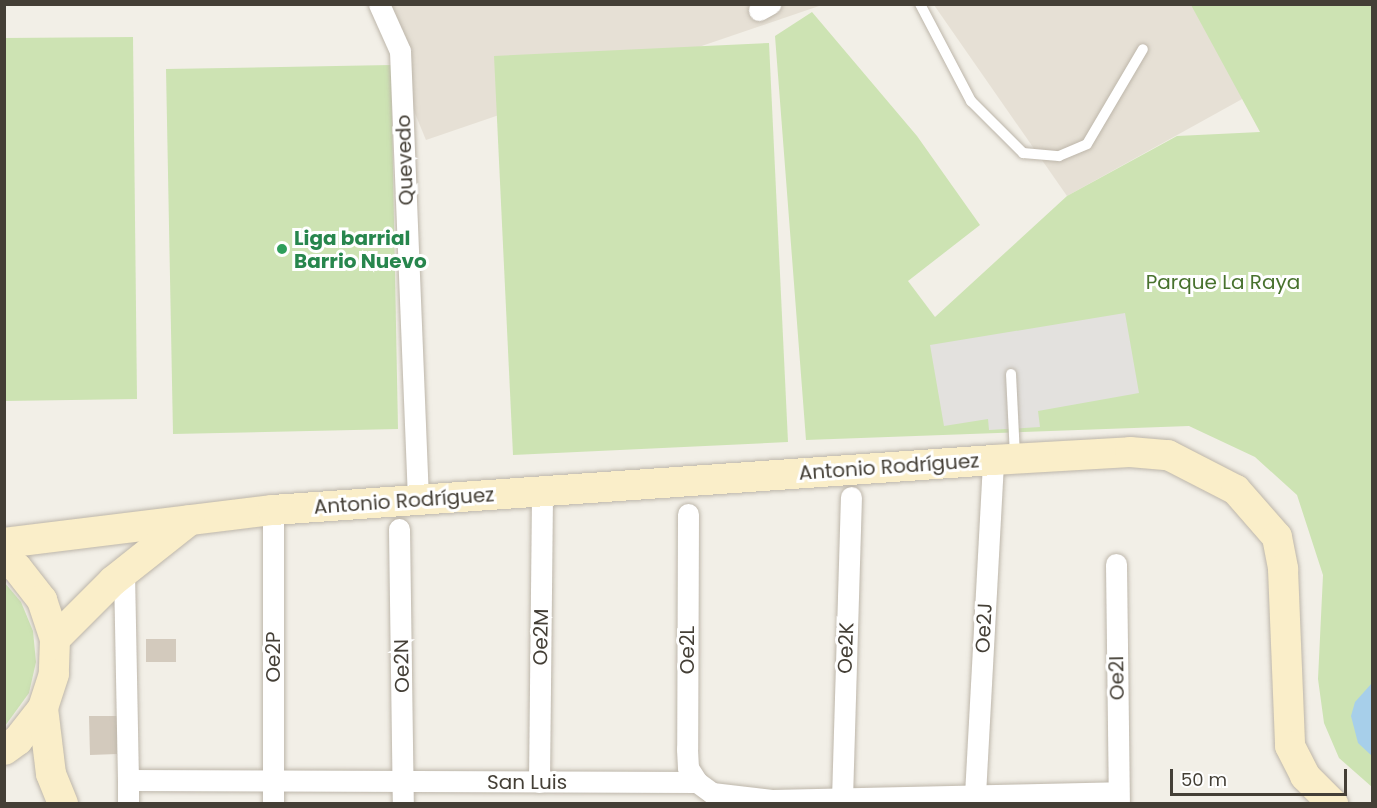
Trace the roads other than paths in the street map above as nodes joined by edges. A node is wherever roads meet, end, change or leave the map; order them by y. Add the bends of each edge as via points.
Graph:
1 (379, 4) edge
2 (920, 4) edge
3 (1143, 49) dead end
4 (1011, 374) dead end
5 (1004, 459) junction
6 (542, 492) junction
7 (851, 497) dead end
8 (418, 500) junction
9 (273, 510) junction
10 (688, 514) dead end
11 (190, 520) junction
12 (399, 529) dead end
13 (4, 543) edge
14 (4, 559) edge
15 (1116, 564) dead end
16 (124, 572) junction
17 (55, 639) junction
18 (43, 708) junction
19 (4, 750) edge
20 (128, 780) junction
21 (273, 780) junction
22 (403, 782) junction
23 (539, 782) junction
24 (697, 782) junction
25 (1119, 798) edge
26 (842, 799) junction
27 (978, 800) edge
28 (63, 804) edge
29 (128, 804) edge
30 (273, 804) edge
31 (403, 804) edge
32 (1333, 804) edge

1 - 8 street, Quevedo via 400,51
2 - 3 lane via 971,101 1023,153 1059,156 1088,144
4 - 5 lane
5 - 6 street, Antonio Rodríguez
5 - 27 street, Oe2J
5 - 32 street, Antonio Rodríguez via 1130,452 1168,455 1215,476 1253,506 1276,537 1282,560 1290,746 1305,776
6 - 8 street, Antonio Rodríguez
6 - 23 street, Oe2M
7 - 26 street, Oe2K
8 - 9 street, Antonio Rodríguez
9 - 11 street, Antonio Rodríguez
9 - 21 street, Oe2P
10 - 24 street, Oe2L via 687,749 688,768
11 - 13 street, Antonio Rodríguez
11 - 16 street
12 - 22 street, Oe2N
14 - 17 street via 17,568 42,600
15 - 25 street, Oe2I
16 - 17 street
16 - 20 street
17 - 18 street via 54,674
18 - 19 street via 18,740
18 - 28 street via 51,774
20 - 21 street, San Luis
20 - 29 street
21 - 22 street, San Luis
21 - 30 street, Oe2P
22 - 23 street, San Luis
22 - 31 street, Oe2N
23 - 24 street, San Luis
24 - 26 street, San Luis via 712,794 729,797
25 - 27 street, San Luis
26 - 27 street, San Luis

